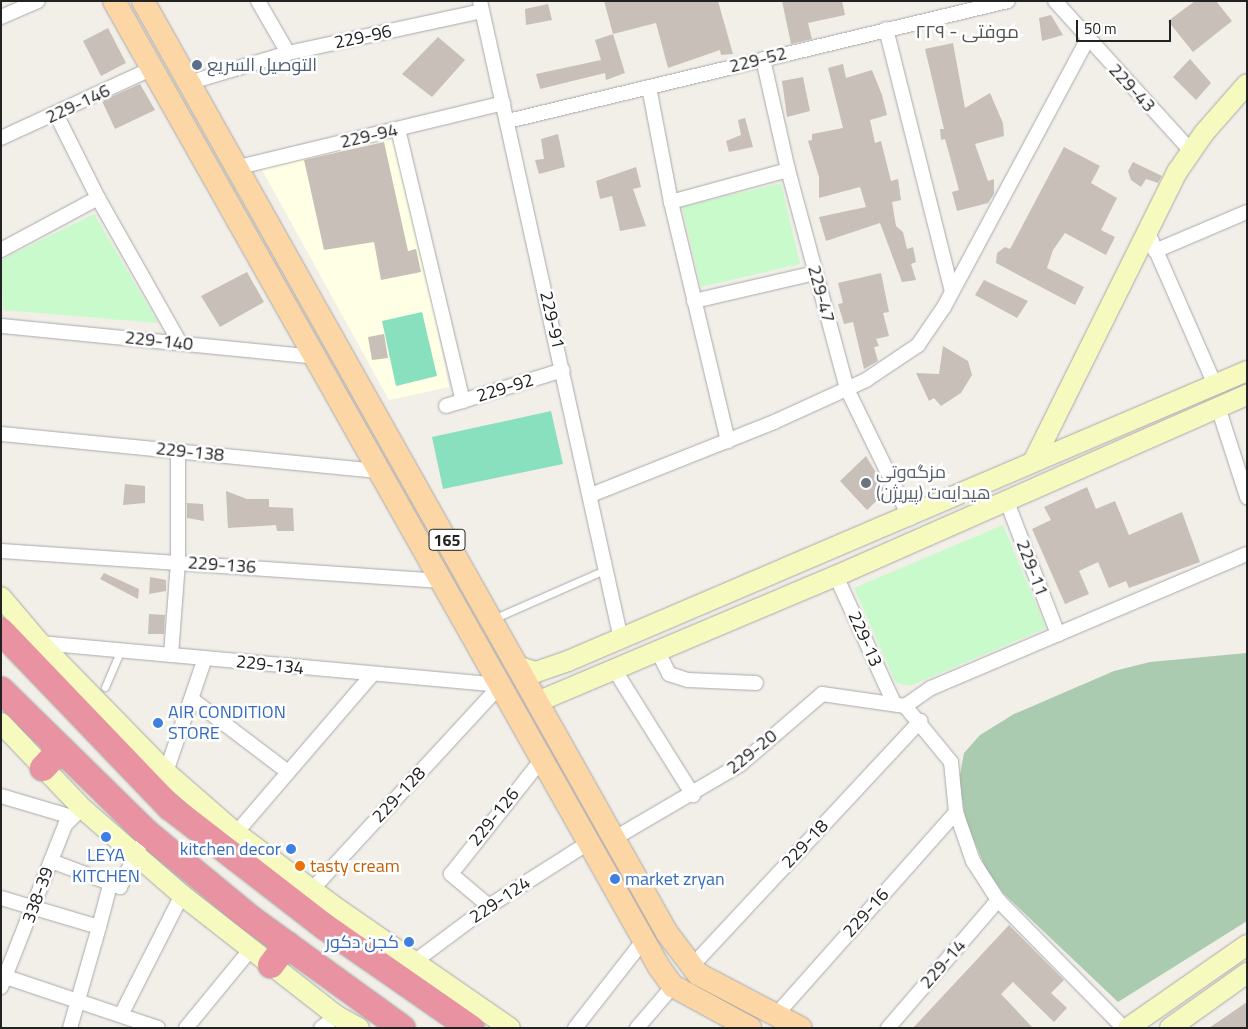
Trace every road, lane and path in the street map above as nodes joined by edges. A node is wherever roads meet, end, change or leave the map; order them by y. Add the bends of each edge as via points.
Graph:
1 (38, 1) edge
2 (114, 1) edge
3 (258, 1) edge
4 (1008, 1) edge
5 (1055, 1) edge
6 (481, 6) edge
7 (149, 11) edge
8 (1, 17) edge
9 (886, 29) junction
10 (133, 32) junction
11 (1087, 40) junction
12 (288, 53) junction
13 (764, 59) junction
14 (154, 68) junction
15 (188, 83) junction
16 (1247, 84) edge
17 (649, 87) junction
18 (503, 103) junction
19 (56, 114) junction
20 (508, 122) junction
21 (398, 129) junction
22 (1, 138) edge
23 (1192, 151) junction
24 (235, 168) junction
25 (788, 170) junction
26 (98, 198) junction
27 (671, 202) junction
28 (1247, 212) edge
29 (1146, 230) junction
30 (1, 250) edge
31 (1155, 252) junction
32 (815, 273) junction
33 (952, 291) junction
34 (694, 301) junction
35 (1, 326) edge
36 (180, 344) junction
37 (316, 357) junction
38 (564, 370) junction
39 (1247, 371) edge
40 (1215, 384) junction
41 (847, 388) junction
42 (1247, 395) edge
43 (463, 401) junction
44 (446, 406) dead end
45 (1218, 407) junction
46 (1, 434) edge
47 (728, 442) junction
48 (178, 451) junction
49 (1033, 462) junction
50 (378, 471) junction
51 (592, 494) junction
52 (1247, 497) edge
53 (1007, 502) junction
54 (910, 518) junction
55 (1, 551) edge
56 (1247, 554) edge
57 (812, 559) junction
58 (178, 561) junction
59 (607, 569) junction
60 (828, 580) junction
61 (442, 581) junction
62 (1, 597) edge
63 (493, 619) junction
64 (1, 631) edge
65 (1058, 634) junction
66 (621, 638) junction
67 (40, 643) junction
68 (657, 650) junction
69 (120, 652) junction
70 (171, 655) junction
71 (205, 658) junction
72 (568, 661) junction
73 (516, 666) junction
74 (614, 669) junction
75 (372, 675) junction
76 (756, 683) dead end
77 (576, 684) junction
78 (501, 685) junction
79 (1, 690) edge
80 (193, 700) junction
81 (537, 702) junction
82 (899, 704) junction
83 (99, 707) junction
84 (920, 721) junction
85 (1, 724) edge
86 (543, 758) junction
87 (51, 760) junction
88 (166, 772) junction
89 (288, 772) junction
90 (693, 795) junction
91 (1, 796) edge
92 (956, 812) junction
93 (77, 813) junction
94 (236, 833) junction
95 (615, 838) junction
96 (590, 842) junction
97 (141, 844) junction
98 (51, 861) junction
99 (110, 885) junction
100 (182, 895) junction
101 (1, 898) edge
102 (304, 898) junction
103 (998, 900) junction
104 (489, 906) junction
105 (34, 909) junction
106 (331, 918) junction
107 (99, 927) junction
108 (643, 941) junction
109 (286, 944) junction
110 (1247, 944) edge
111 (250, 950) junction
112 (414, 962) junction
113 (271, 965) junction
114 (690, 968) junction
115 (1247, 973) edge
116 (4, 982) edge
117 (673, 986) junction
118 (434, 990) junction
119 (80, 1001) junction
120 (776, 1015) junction
121 (121, 1016) junction
122 (329, 1022) edge
123 (70, 1028) edge
124 (158, 1028) edge
125 (186, 1028) edge
126 (359, 1028) edge
127 (402, 1028) edge
128 (471, 1028) edge
129 (510, 1028) edge
130 (575, 1028) edge
131 (637, 1028) edge
132 (750, 1028) edge
133 (801, 1028) edge
134 (888, 1028) edge
135 (1126, 1028) edge
136 (1170, 1028) edge

1 - 8 street
2 - 10 main road, 165
3 - 12 street
4 - 9 street, 229-52
5 - 11 street, 229-43
6 - 12 street, 229-96
6 - 18 street, 229-91
7 - 10 main road
7 - 15 main road, 165
9 - 13 street, 229-52
9 - 33 street
10 - 14 main road, 165
11 - 23 street, 229-43
11 - 33 street
12 - 15 street, 229-96
13 - 17 street, 229-52
13 - 25 street, 229-47
14 - 19 street, 229-146
14 - 37 main road, 165
15 - 24 main road, 165
16 - 23 street
17 - 20 street, 229-52
17 - 27 street
18 - 20 street, 229-91
18 - 21 street, 229-94
19 - 22 street, 229-146
19 - 26 street
20 - 38 street, 229-91
21 - 24 street, 229-94
21 - 43 street
23 - 29 street
24 - 63 main road, 165
25 - 27 street
25 - 32 street, 229-47
26 - 30 street
26 - 36 street
27 - 34 street
28 - 31 street
29 - 31 street
29 - 49 street
31 - 40 street
32 - 34 street
32 - 41 street, 229-47
33 - 41 street via 930,332 918,346 899,361
34 - 47 street
35 - 36 street, 229-140
36 - 37 street, 229-140
37 - 50 main road, 165
38 - 43 street, 229-92
38 - 51 street, 229-91
39 - 40 street
40 - 49 street
41 - 47 street
41 - 54 street, 229-47
42 - 45 street
43 - 44 street, 229-92
45 - 52 street
45 - 53 street
46 - 48 street, 229-138
47 - 51 street
48 - 50 street, 229-138
48 - 58 street
49 - 54 street
50 - 61 main road, 165
51 - 59 street, 229-91
53 - 60 street
53 - 65 street, 229-11
54 - 57 street
55 - 58 street, 229-136
56 - 65 street
57 - 60 street
57 - 66 street
58 - 61 street, 229-136
58 - 70 street
59 - 63 lane
59 - 66 street, 229-91
60 - 68 street
60 - 82 street, 229-13
61 - 78 main road, 165
62 - 67 street
63 - 73 main road, 165
64 - 83 highway
65 - 82 street
66 - 72 street
67 - 69 street, 229-134
67 - 83 street
68 - 74 street
68 - 76 street via 669,674 688,680
69 - 70 street, 229-134
69 - 83 lane
70 - 71 street, 229-134
71 - 75 street, 229-134
71 - 80 street
72 - 73 street via 536,672
72 - 77 street via 563,678
73 - 81 main road, 165
74 - 77 street
74 - 90 street
75 - 78 street, 229-134
75 - 89 street
77 - 81 street
78 - 86 main road, 165
78 - 102 street, 229-128
79 - 87 highway
80 - 88 street
80 - 89 street
81 - 95 main road, 165
82 - 84 street
82 - 90 street, 229-20 via 822,694 741,764
83 - 88 street
83 - 102 highway via 170,807
84 - 92 street via 950,762
84 - 114 street, 229-18
85 - 87 street
86 - 96 main road, 165
86 - 104 street, 229-126 via 453,868 452,879
87 - 93 street
87 - 97 highway
88 - 94 street
89 - 94 street
90 - 95 street, 229-20
91 - 93 street
92 - 103 street via 973,861
92 - 120 street, 229-16
93 - 97 street
93 - 98 street, 338-39
94 - 102 street
95 - 114 main road, 165
96 - 104 street, 229-124
96 - 108 main road, 165
97 - 99 street via 124,884
97 - 100 street
97 - 109 highway
98 - 99 street
98 - 105 street, 338-39
99 - 107 street
100 - 111 street
100 - 121 street
101 - 105 street
102 - 106 highway
103 - 134 street, 229-14
103 - 135 street
104 - 112 street, 229-124
105 - 107 street
105 - 116 street, 338-39
106 - 112 street
106 - 118 highway
107 - 119 street
108 - 117 main road, 165
108 - 130 street
109 - 113 highway
109 - 127 highway
110 - 135 street
111 - 113 street
111 - 125 street
112 - 118 street
113 - 122 street
114 - 120 main road, 165 via 716,986
115 - 136 street
116 - 119 street
117 - 131 street
117 - 132 main road, 165
118 - 128 highway
118 - 129 street
119 - 121 street
119 - 123 street
120 - 133 main road, 165
121 - 124 street
122 - 126 street

